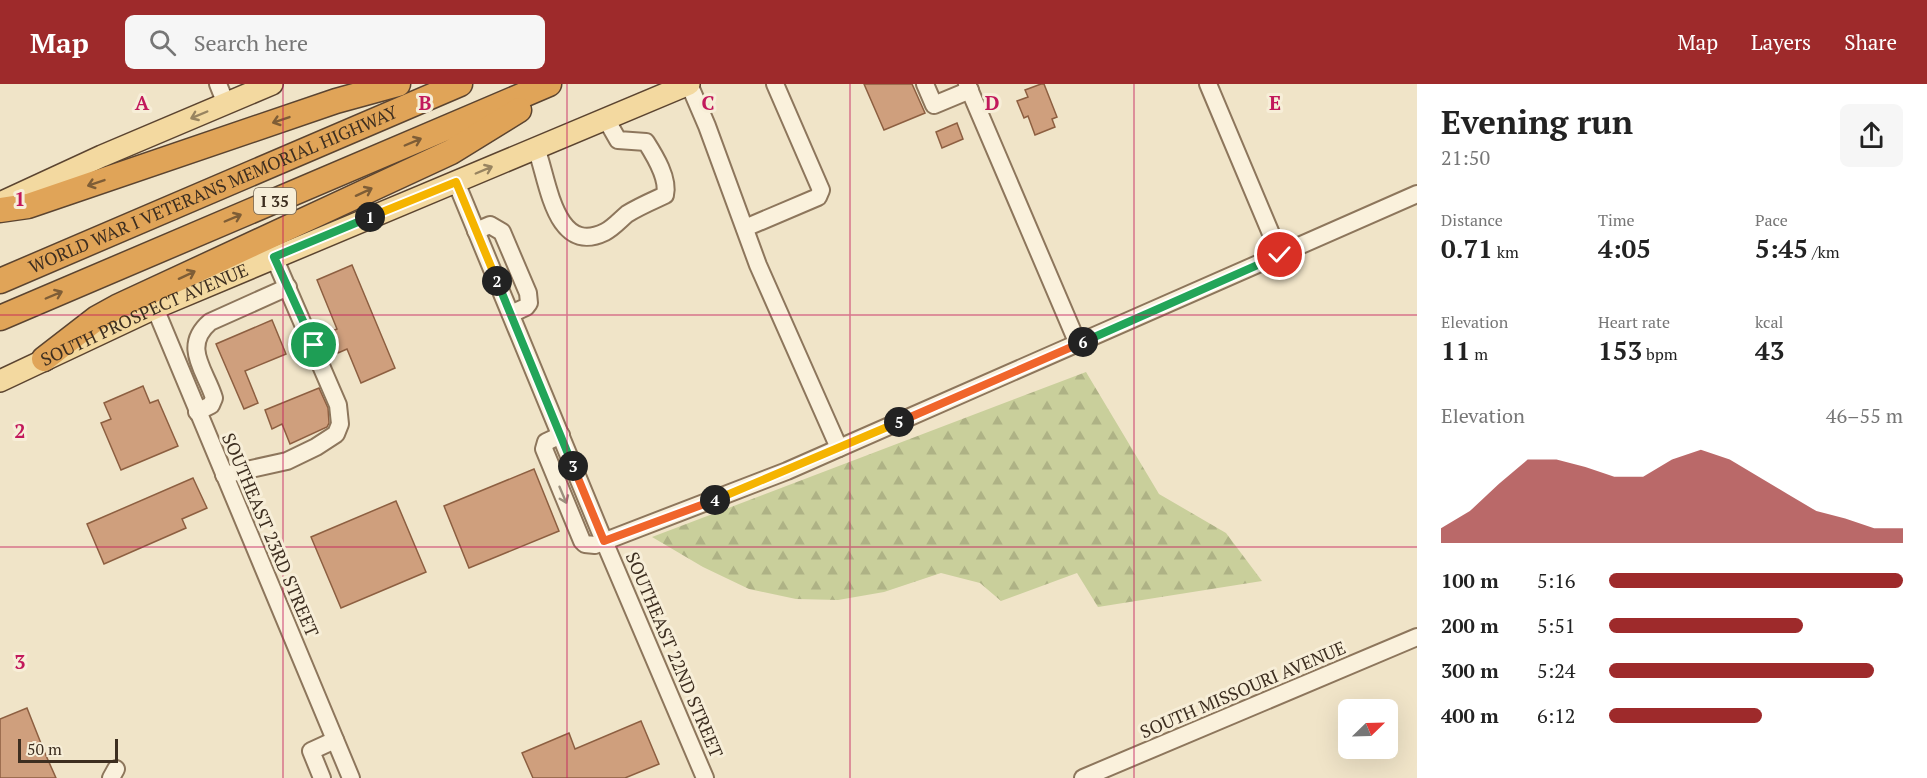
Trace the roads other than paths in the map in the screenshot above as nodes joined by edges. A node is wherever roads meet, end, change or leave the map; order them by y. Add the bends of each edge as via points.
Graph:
1 (218, 84) edge
2 (272, 84) edge
3 (398, 84) edge
4 (460, 84) edge
5 (549, 84) edge
6 (560, 84) edge
7 (689, 84) edge
8 (775, 84) edge
9 (925, 84) edge
10 (1208, 84) edge
11 (969, 87) edge
12 (226, 104) junction
13 (606, 119) junction
14 (536, 148) junction
15 (456, 182) junction
16 (1417, 194) edge
17 (0, 203) edge
18 (0, 210) edge
19 (745, 228) junction
20 (476, 231) junction
21 (1280, 255) junction
22 (274, 257) junction
23 (0, 280) edge
24 (288, 287) junction
25 (154, 308) junction
26 (511, 314) junction
27 (0, 318) edge
28 (1078, 344) junction
29 (44, 359) junction
30 (0, 381) edge
31 (197, 412) junction
32 (561, 435) junction
33 (839, 448) junction
34 (224, 475) junction
35 (604, 541) junction
36 (1417, 637) edge
37 (335, 741) junction
38 (347, 777) edge
39 (322, 778) edge
40 (705, 778) edge
41 (1083, 778) edge

1 - 12 street
2 - 12 main road
3 -> 18 highway via 336,101 28,206
4 - 23 highway, WORLD WAR I VETERANS MEMORIAL HIGHWAY / I 35
27 -> 5 highway, WORLD WAR I VETERANS MEMORIAL HIGHWAY / I 35
29 -> 6 highway via 117,307 451,152
7 - 13 main road, SOUTH PROSPECT AVENUE
7 - 19 street
8 - 19 street via 821,190 818,197
9 - 11 street via 934,105
10 - 21 street
11 - 28 street
12 -> 17 main road
13 - 14 main road, SOUTH PROSPECT AVENUE
13 - 14 street via 618,140 646,142 666,182 666,191 605,232 576,235 563,224
15 -> 14 main road, SOUTH PROSPECT AVENUE
15 - 20 street, SOUTHEAST 22ND STREET
15 - 22 main road, SOUTH PROSPECT AVENUE
16 - 21 street
19 - 33 street
20 - 26 street, SOUTHEAST 22ND STREET
20 - 26 street via 490,225 502,232 528,293 529,303
21 - 28 street
22 - 24 street
22 - 25 main road, SOUTH PROSPECT AVENUE
24 - 31 street via 201,329 196,353 214,398 211,405
24 - 34 street via 338,405 340,424 336,434 287,461
25 - 29 main road, SOUTH PROSPECT AVENUE
25 - 31 street, SOUTHEAST 23RD STREET
26 - 32 street, SOUTHEAST 22ND STREET
28 - 33 street
29 - 30 main road, SOUTH PROSPECT AVENUE
31 - 34 street, SOUTHEAST 23RD STREET
32 - 35 street, SOUTHEAST 22ND STREET
32 -> 35 street via 546,441 544,449 582,541 590,546
33 - 35 street via 739,491
34 - 37 street, SOUTHEAST 23RD STREET
35 - 40 street, SOUTHEAST 22ND STREET
36 - 41 street, SOUTH MISSOURI AVENUE
37 - 38 street, SOUTHEAST 23RD STREET
37 - 39 street via 311,751

